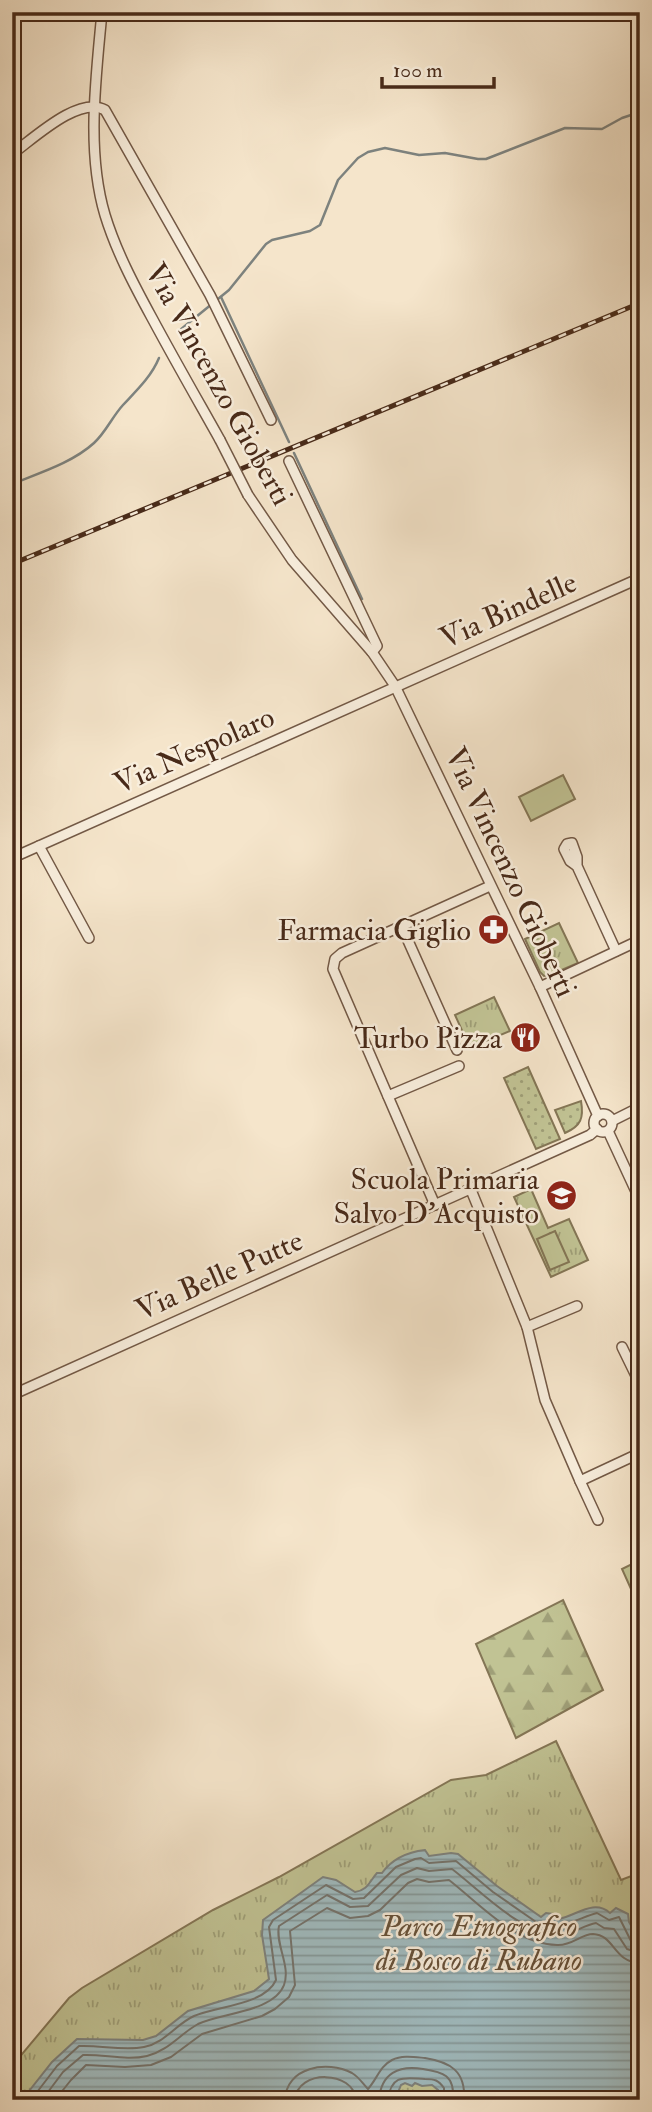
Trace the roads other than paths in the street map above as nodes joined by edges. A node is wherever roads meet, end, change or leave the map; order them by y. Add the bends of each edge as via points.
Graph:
1 (102, 12) edge
2 (95, 107) junction
3 (12, 154) edge
4 (271, 420) dead end
5 (289, 461) dead end
6 (640, 578) edge
7 (372, 652) junction
8 (395, 686) junction
9 (39, 846) junction
10 (12, 858) edge
11 (577, 866) dead end
12 (489, 886) junction
13 (401, 925) junction
14 (89, 938) dead end
15 (640, 940) edge
16 (616, 951) junction
17 (540, 987) junction
18 (457, 1050) dead end
19 (460, 1066) dead end
20 (388, 1096) junction
21 (640, 1107) edge
22 (598, 1116) junction
23 (612, 1121) junction
24 (597, 1129) junction
25 (608, 1131) junction
26 (471, 1190) junction
27 (640, 1200) edge
28 (435, 1205) junction
29 (578, 1307) dead end
30 (527, 1327) junction
31 (622, 1347) dead end
32 (640, 1384) edge
33 (12, 1395) edge
34 (640, 1453) edge
35 (580, 1481) junction
36 (598, 1520) dead end

1 - 2 street, Via Vincenzo Gioberti
2 - 3 street via 75,109
2 - 4 street, Via Vincenzo Gioberti via 104,110 210,295
2 - 7 street, Via Vincenzo Gioberti, bridge via 97,170 105,213 142,299 248,495 292,560
5 - 7 street, Via Vincenzo Gioberti via 377,646
6 - 8 street, Via Bindelle
7 - 8 street, Via Vincenzo Gioberti
8 - 9 street, Via Nespolaro
8 - 12 street, Via Vincenzo Gioberti
9 - 10 street, Via Nespolaro
9 - 14 street
11 - 16 street
12 - 13 street
12 - 17 street, Via Vincenzo Gioberti
13 - 18 street
13 - 20 street via 342,953 333,969
15 - 16 street
16 - 17 street
17 - 22 street, Via Vincenzo Gioberti
19 - 20 street
20 - 28 street
21 - 23 street
22 - 23 street via 607,1115
22 - 24 street via 594,1122
23 - 25 street
24 - 25 street
24 - 26 street, Via Belle Putte
25 - 27 street
26 - 28 street, Via Belle Putte
26 - 30 street
28 - 33 street, Via Belle Putte
29 - 30 street
30 - 35 street via 545,1400
31 - 32 street
34 - 35 street
35 - 36 street

